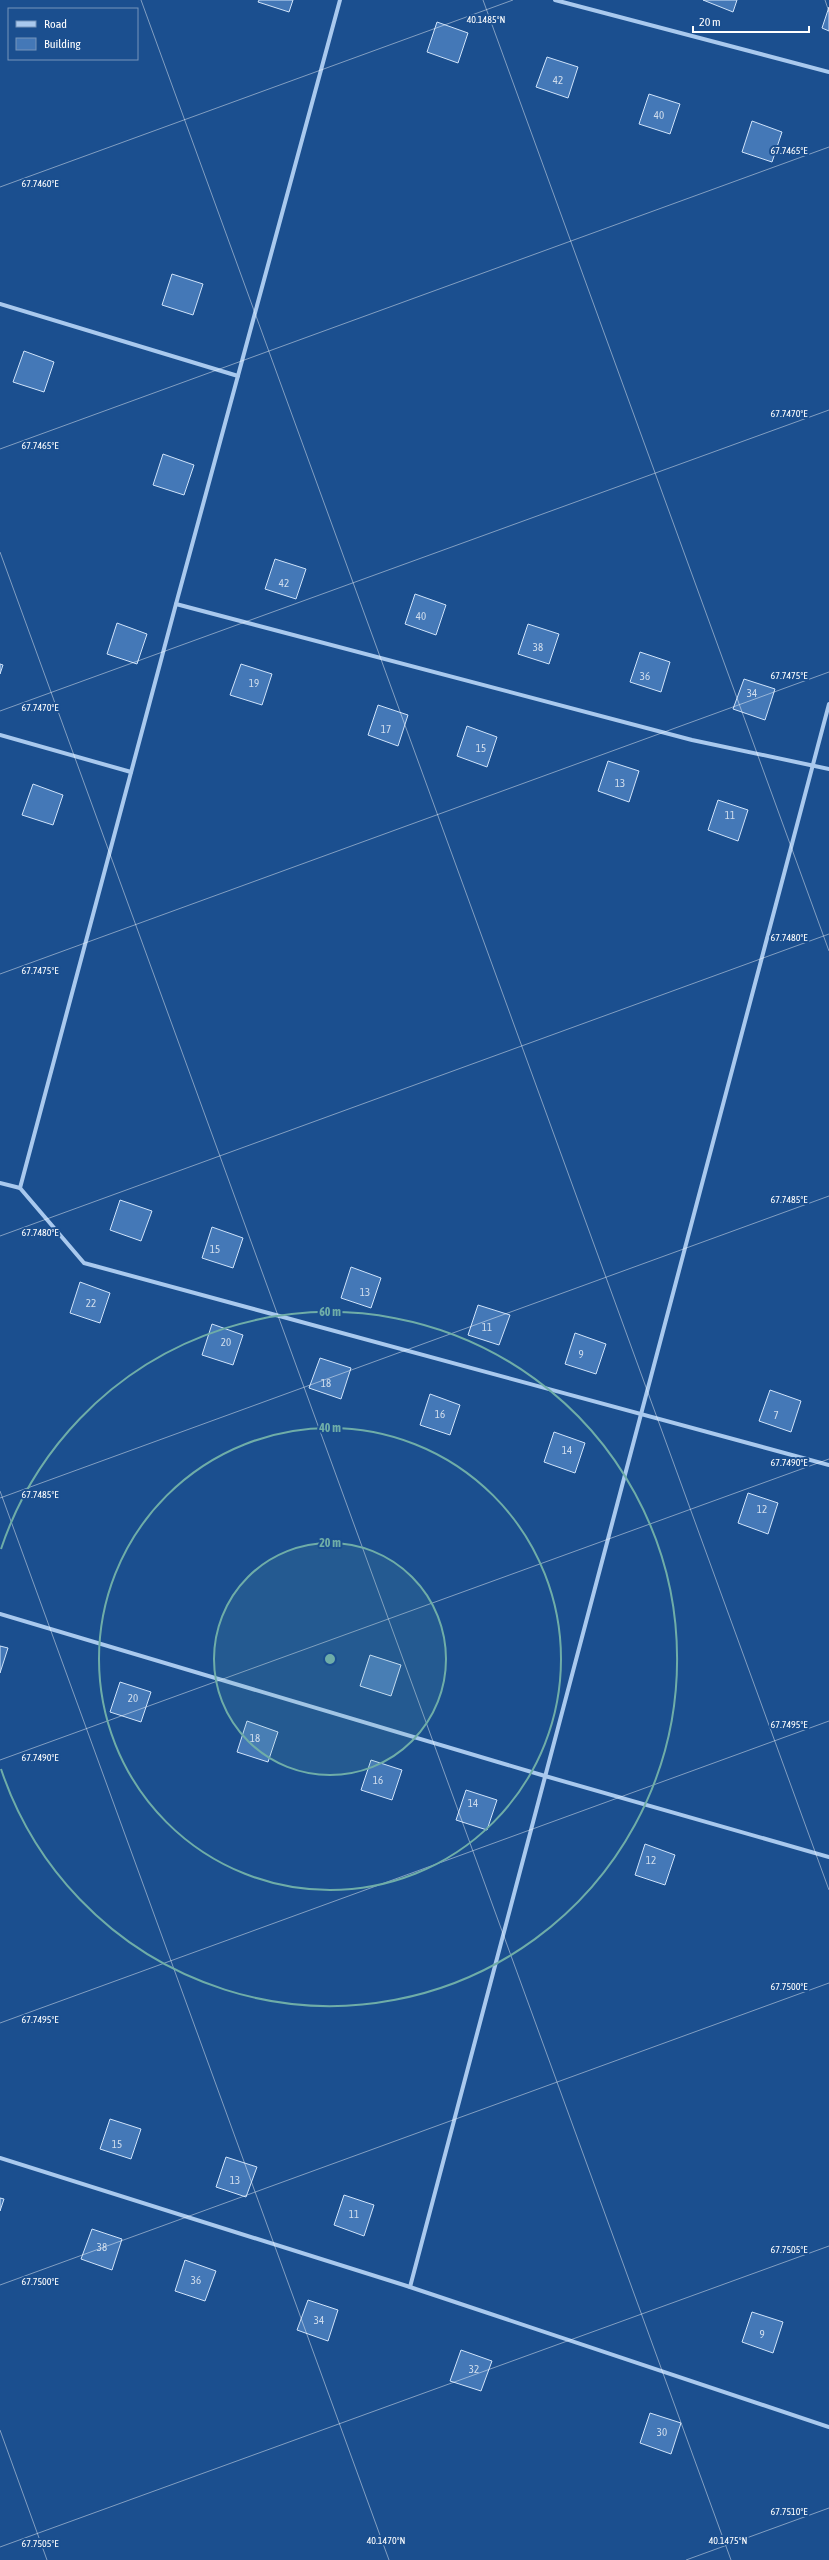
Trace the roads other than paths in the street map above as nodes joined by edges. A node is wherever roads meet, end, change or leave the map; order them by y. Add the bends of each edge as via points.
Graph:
1 (340, 0) edge
2 (555, 0) edge
3 (829, 72) edge
4 (0, 304) edge
5 (238, 376) junction
6 (176, 604) junction
7 (829, 704) edge
8 (0, 735) edge
9 (813, 766) junction
10 (829, 770) edge
11 (131, 772) junction
12 (0, 1183) edge
13 (20, 1188) junction
14 (642, 1413) junction
15 (829, 1465) edge
16 (0, 1614) edge
17 (545, 1776) junction
18 (829, 1857) edge
19 (0, 2158) edge
20 (410, 2287) junction
21 (829, 2427) edge

1 - 5 street
2 - 3 street
4 - 5 street
5 - 6 street
6 - 9 street via 692,740
6 - 11 street
7 - 9 street
8 - 11 street
9 - 10 street
9 - 14 street
11 - 13 street
12 - 13 street
13 - 14 street via 84,1263
14 - 15 street
14 - 17 street
16 - 17 street
17 - 18 street
17 - 20 street
19 - 20 street
20 - 21 street

